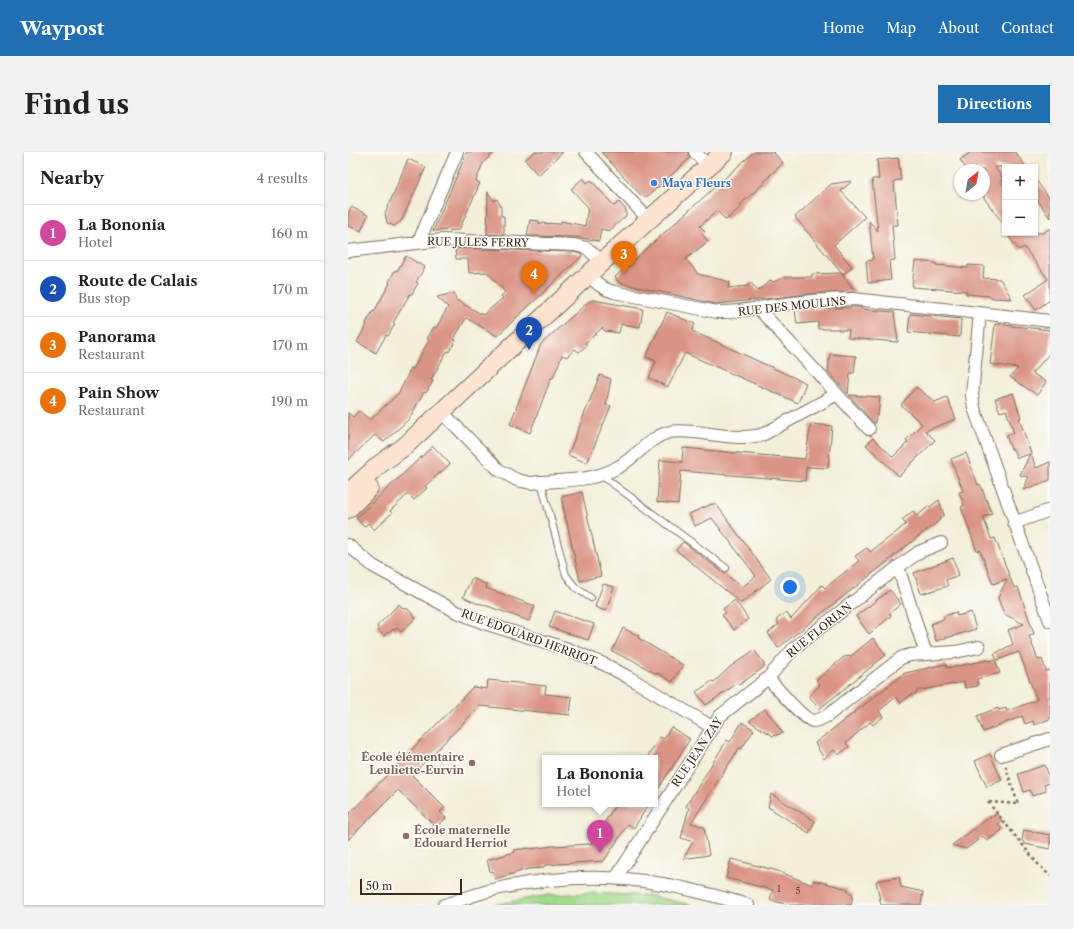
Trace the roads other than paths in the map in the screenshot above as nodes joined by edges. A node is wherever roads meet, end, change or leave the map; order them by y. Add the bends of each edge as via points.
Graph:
1 (457, 152) edge
2 (586, 152) edge
3 (695, 152) edge
4 (724, 152) edge
5 (708, 166) junction
6 (649, 220) junction
7 (419, 241) junction
8 (348, 251) edge
9 (602, 262) junction
10 (588, 275) junction
11 (758, 308) junction
12 (980, 313) junction
13 (1050, 321) edge
14 (837, 394) junction
15 (442, 412) junction
16 (869, 430) dead end
17 (405, 446) junction
18 (601, 475) junction
19 (541, 482) junction
20 (348, 493) edge
21 (348, 509) edge
22 (1050, 510) edge
23 (1014, 523) junction
24 (941, 543) dead end
25 (348, 545) edge
26 (898, 567) junction
27 (726, 568) dead end
28 (591, 598) dead end
29 (1050, 621) edge
30 (980, 647) dead end
31 (926, 654) junction
32 (768, 678) junction
33 (712, 727) junction
34 (1050, 739) edge
35 (1001, 755) road end
36 (616, 878) junction
37 (444, 905) edge
38 (748, 905) edge

1 - 7 street
2 - 6 street
3 - 5 street
4 - 5 main road
5 - 6 main road
6 - 9 main road
7 - 8 street, RUE JULES FERRY
7 - 9 street, RUE JULES FERRY via 461,240 579,245 587,248
9 - 10 main road
10 - 11 street, RUE DES MOULINS via 603,288 621,293 721,312
10 - 15 main road
11 - 12 street, RUE DES MOULINS via 829,300 854,300
11 - 14 street
12 - 13 street, RUE DES MOULINS
12 - 23 street via 972,395 974,408
14 - 16 street
14 - 18 street via 758,436 675,431 663,434 624,464
15 - 17 main road
15 - 19 street via 499,470 517,480
17 - 20 main road via 380,464
17 - 21 main road
18 - 19 street
18 - 27 lane
19 - 28 lane via 566,575 576,588
22 - 23 street
23 - 29 street
24 - 26 street, RUE FLORIAN via 919,552
25 - 33 street, RUE EDOUARD HERRIOT via 373,566 457,612 568,649 606,665
26 - 31 street
26 - 32 street, RUE FLORIAN via 794,648
30 - 31 street
31 - 32 street via 901,658 827,716 812,721 804,716
32 - 33 street, RUE JEAN ZAY via 726,710
33 - 36 street, RUE JEAN ZAY
34 - 35 street
36 - 37 street via 531,882 495,889
36 - 38 street via 661,883

